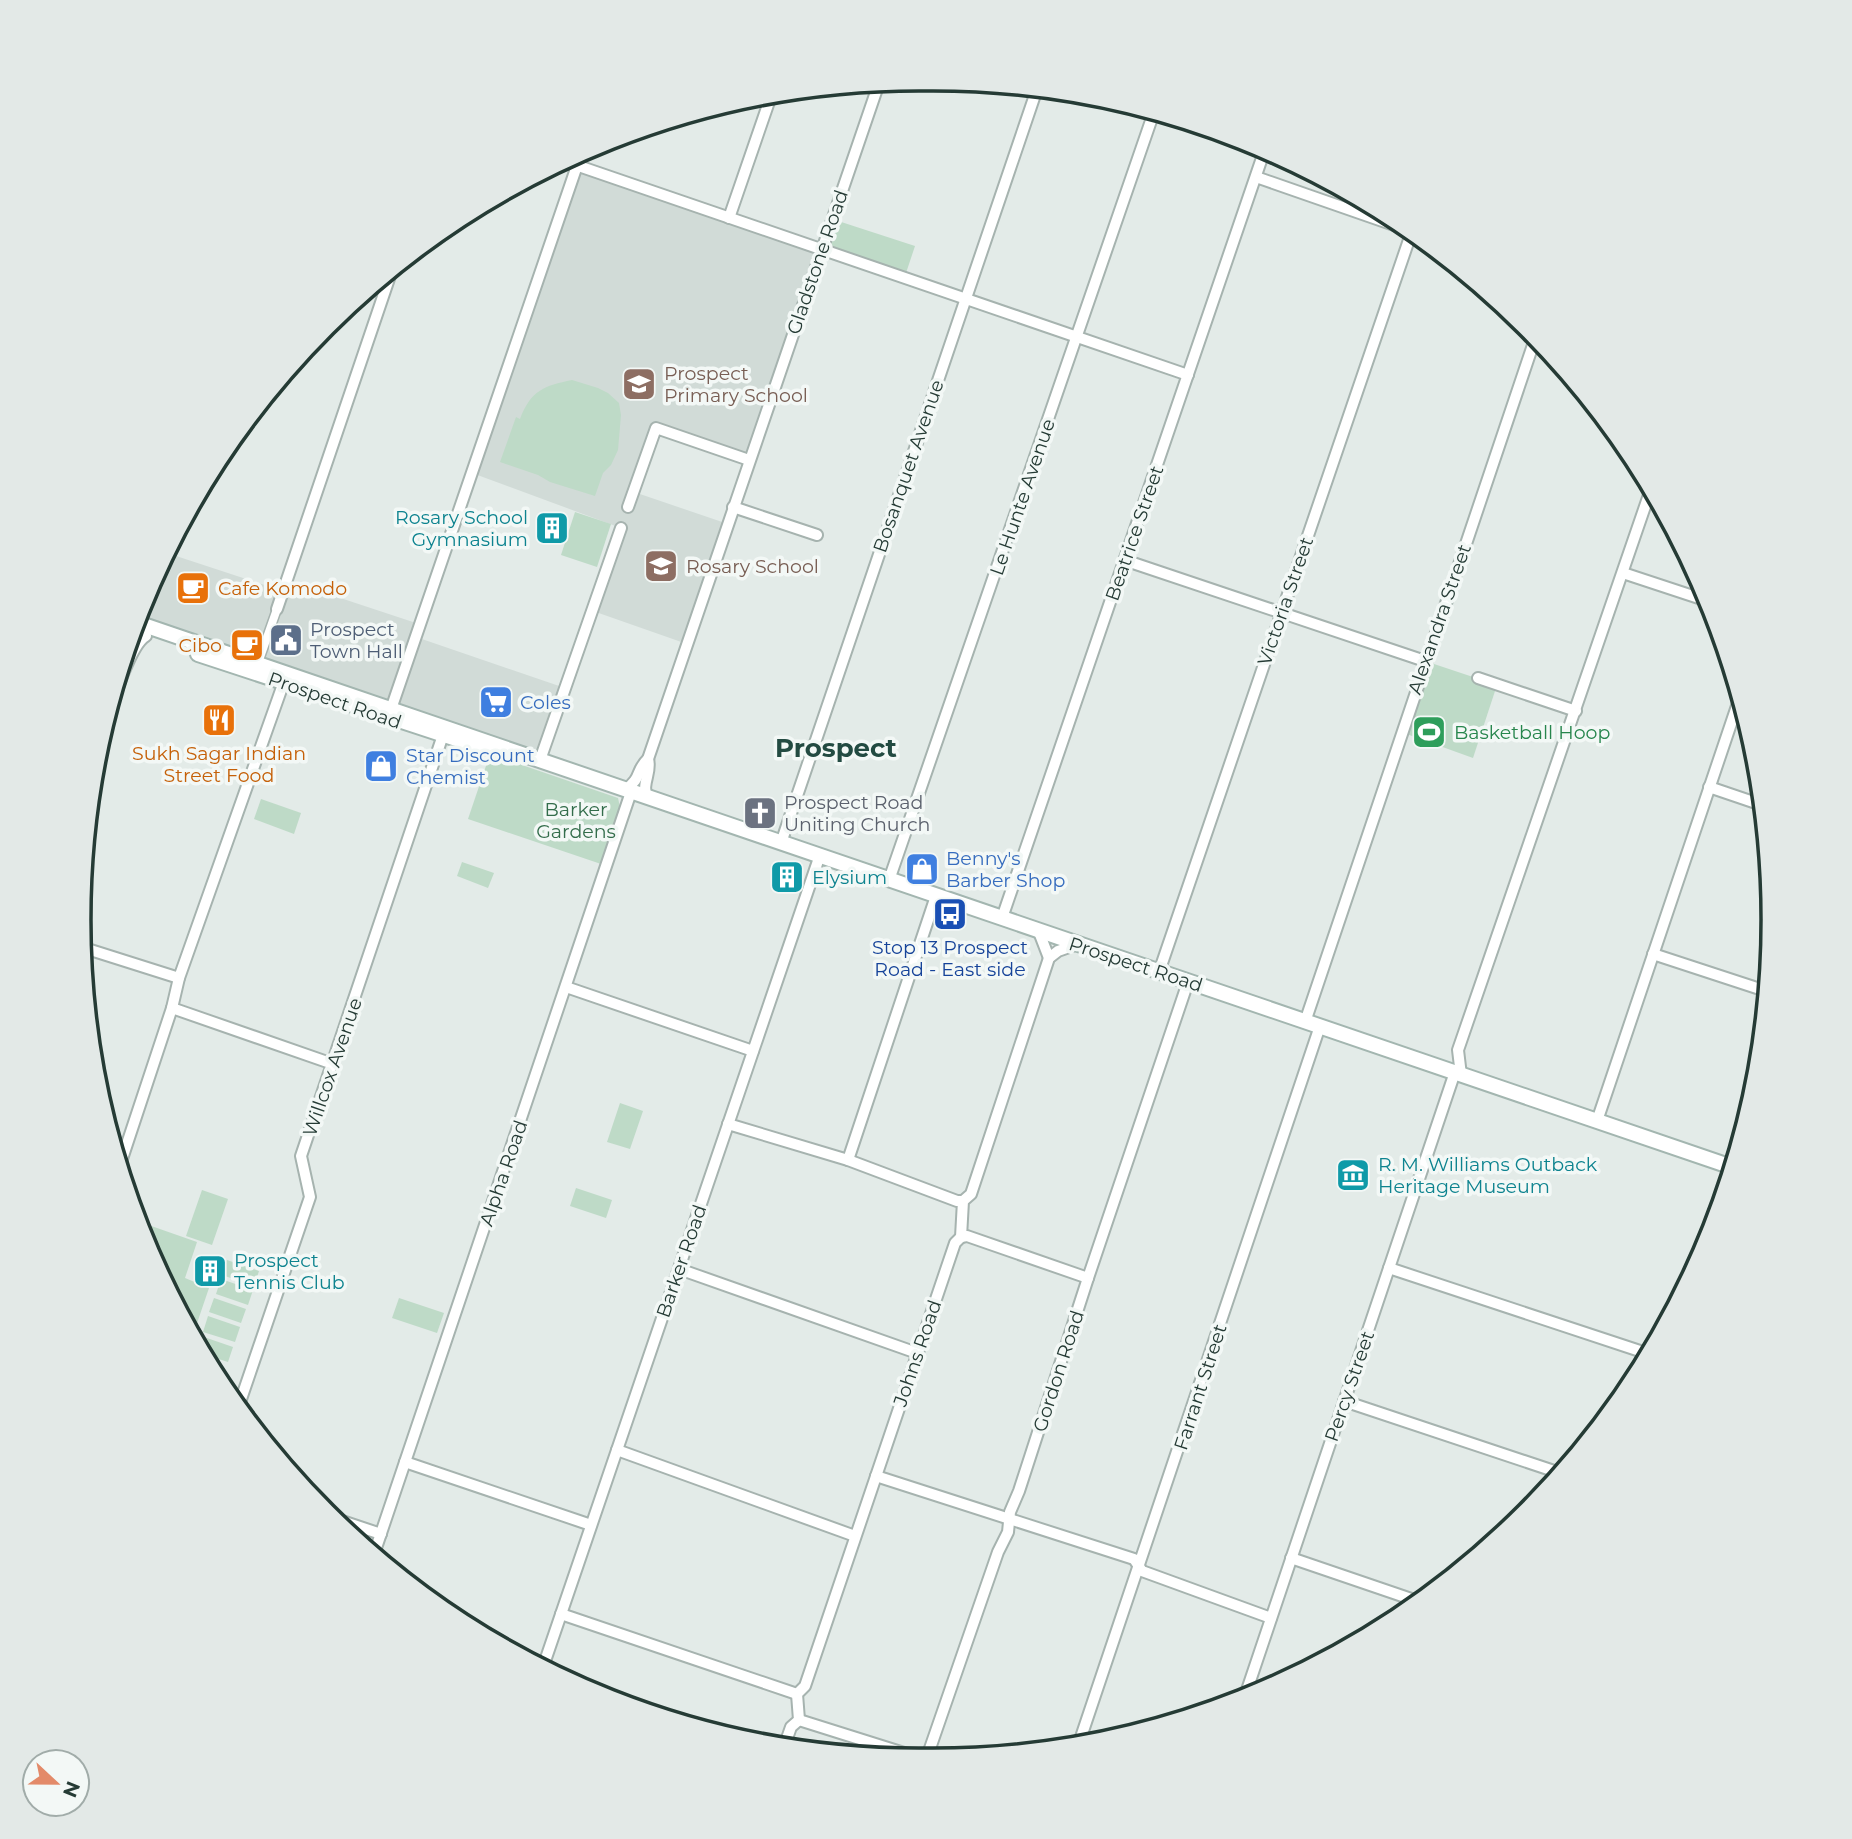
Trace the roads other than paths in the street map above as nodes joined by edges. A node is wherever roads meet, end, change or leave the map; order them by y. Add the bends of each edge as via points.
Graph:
1 (876, 93) edge
2 (1034, 97) edge
3 (768, 105) edge
4 (1151, 120) edge
5 (1261, 159) edge
6 (577, 166) joint
7 (1255, 177) junction
8 (1370, 217) edge
9 (729, 218) junction
10 (1408, 242) edge
11 (821, 250) junction
12 (387, 286) edge
13 (964, 299) junction
14 (1077, 338) junction
15 (1531, 348) edge
16 (1188, 375) junction
17 (749, 460) junction
18 (1647, 501) edge
19 (733, 507) junction
20 (628, 508) dead end
21 (621, 528) dead end
22 (817, 535) dead end
23 (1125, 560) junction
24 (1623, 573) junction
25 (1696, 597) edge
26 (277, 609) joint
27 (1280, 613) junction
28 (145, 625) edge
29 (142, 635) edge
30 (1425, 661) junction
31 (258, 663) junction
32 (285, 678) junction
33 (1478, 678) dead end
34 (1576, 712) junction
35 (389, 713) junction
36 (1735, 713) edge
37 (444, 731) junction
38 (648, 759) junction
39 (540, 760) junction
40 (1709, 787) junction
41 (628, 791) junction
42 (647, 797) junction
43 (1752, 802) edge
44 (780, 843) junction
45 (820, 855) junction
46 (889, 880) junction
47 (936, 896) junction
48 (1002, 918) junction
49 (1039, 932) junction
50 (1075, 945) junction
51 (92, 951) edge
52 (1653, 954) junction
53 (1049, 958) junction
54 (1159, 972) junction
55 (179, 978) junction
56 (1188, 982) junction
57 (566, 987) junction
58 (1758, 989) edge
59 (173, 1007) junction
60 (1305, 1021) junction
61 (1320, 1026) junction
62 (1458, 1050) junction
63 (753, 1051) junction
64 (333, 1064) junction
65 (1452, 1071) junction
66 (1597, 1121) junction
67 (728, 1124) junction
68 (124, 1152) edge
69 (848, 1160) junction
70 (1724, 1164) edge
71 (963, 1201) junction
72 (961, 1237) junction
73 (1389, 1268) junction
74 (679, 1269) junction
75 (1088, 1278) junction
76 (1639, 1351) edge
77 (917, 1353) junction
78 (242, 1396) edge
79 (1344, 1401) junction
80 (617, 1450) junction
81 (405, 1462) junction
82 (1551, 1470) edge
83 (876, 1476) junction
84 (1010, 1519) junction
85 (592, 1525) junction
86 (356, 1526) edge
87 (381, 1534) junction
88 (855, 1536) junction
89 (377, 1545) edge
90 (1291, 1558) junction
91 (1139, 1565) junction
92 (1408, 1598) edge
93 (561, 1614) junction
94 (1271, 1618) junction
95 (546, 1659) edge
96 (1248, 1686) edge
97 (797, 1694) junction
98 (799, 1720) junction
99 (1082, 1734) edge
100 (787, 1737) edge
101 (882, 1747) edge
102 (928, 1748) edge

1 - 11 street, Gladstone Road
2 - 13 street, Bosanquet Avenue
3 - 9 street
4 - 14 street, Le Hunte Avenue
5 - 7 street, Beatrice Street
6 - 9 street
6 - 35 street
7 - 8 street
7 - 16 street, Beatrice Street
9 - 11 street
10 - 27 street, Victoria Street
11 - 13 street
11 - 17 street, Gladstone Road
12 - 26 street
13 - 14 street
13 - 44 street, Bosanquet Avenue
14 - 16 street
14 - 46 street, Le Hunte Avenue
15 - 30 street, Alexandra Street
16 - 23 street, Beatrice Street
17 - 19 street, Gladstone Road
17 - 20 street via 656,428
18 - 24 street
19 - 22 street
19 - 38 street, Gladstone Road
21 - 39 street
23 - 27 street
23 - 48 street, Beatrice Street
24 - 25 street
24 - 34 street
26 - 31 street
27 - 30 street
27 - 54 street, Victoria Street
28 - 31 main road, Prospect Road
29 - 32 main road, Prospect Road
30 - 60 street, Alexandra Street
31 - 32 main road, Prospect Road
32 - 35 main road, Prospect Road
32 - 55 street
33 - 34 street
34 - 62 street
35 - 37 main road, Prospect Road
36 - 40 street
37 - 39 main road, Prospect Road via 502,753
37 - 64 street, Willcox Avenue
38 - 41 street, Gladstone Road
38 - 42 street, Gladstone Road
39 - 41 main road, Prospect Road
40 - 43 street
40 - 52 street
41 - 42 main road, Prospect Road
41 - 57 street, Alpha Road
42 - 44 main road, Prospect Road
44 - 45 main road, Prospect Road
45 - 46 main road, Prospect Road
45 - 63 street, Barker Road
46 - 47 main road, Prospect Road
47 - 48 main road, Prospect Road
47 - 69 street
48 - 49 main road, Prospect Road
49 - 50 main road, Prospect Road
49 - 53 street
50 - 53 street
50 - 54 main road, Prospect Road
51 - 55 street
52 - 58 street
52 - 66 street
53 - 71 street, Johns Road via 971,1194
54 - 56 main road, Prospect Road
55 - 59 street
56 - 60 main road, Prospect Road
56 - 75 street, Gordon Road
57 - 63 street
57 - 81 street, Alpha Road
59 - 64 street
59 - 68 street
60 - 61 main road, Prospect Road
61 - 65 main road, Prospect Road
61 - 91 street, Farrant Street
62 - 65 street
62 - 65 street
63 - 67 street, Barker Road
64 - 78 street, Willcox Avenue via 302,1156 310,1197
65 - 66 main road, Prospect Road
65 - 73 street, Percy Street
66 - 70 main road, Prospect Road
67 - 69 street
67 - 74 street, Barker Road
69 - 71 street
71 - 72 street, Johns Road
72 - 75 street
72 - 77 street, Johns Road
73 - 76 street
73 - 79 street, Percy Street
74 - 77 street
74 - 80 street, Barker Road
75 - 84 street, Gordon Road
77 - 83 street, Johns Road
79 - 82 street
79 - 90 street, Percy Street
80 - 85 street, Barker Road
80 - 88 street
81 - 85 street
81 - 87 street, Alpha Road
83 - 84 street
83 - 88 street, Johns Road
84 - 91 street via 1133,1559
84 - 102 street, Gordon Road
85 - 93 street, Barker Road
86 - 87 street
87 - 89 street, Alpha Road
88 - 97 street, Johns Road via 805,1686
90 - 92 street
90 - 94 street, Percy Street
91 - 94 street via 1142,1571
91 - 99 street, Farrant Street
93 - 95 street, Barker Road
93 - 97 street
94 - 96 street, Percy Street
97 - 98 street
98 - 100 street
98 - 101 street

